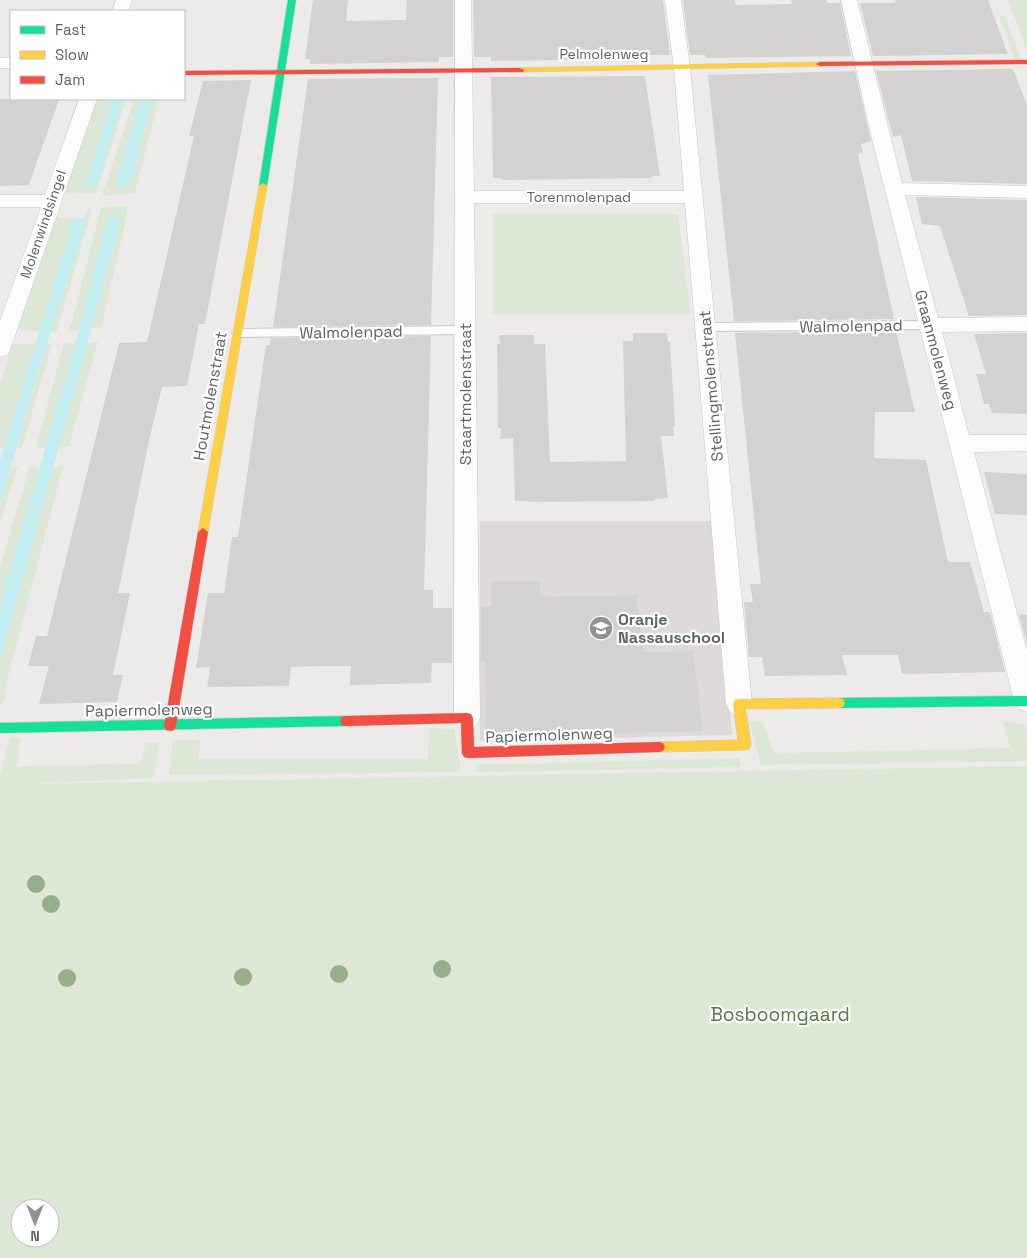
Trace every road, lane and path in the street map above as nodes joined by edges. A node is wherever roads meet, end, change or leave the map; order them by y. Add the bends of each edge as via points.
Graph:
1 (292, 0) edge
2 (462, 0) edge
3 (673, 0) edge
4 (849, 0) edge
5 (1025, 62) dead end
6 (863, 63) junction
7 (682, 68) junction
8 (464, 69) junction
9 (282, 72) junction
10 (185, 73) edge
11 (88, 100) edge
12 (894, 189) junction
13 (1027, 192) edge
14 (465, 197) junction
15 (694, 197) junction
16 (0, 201) edge
17 (51, 201) junction
18 (1027, 324) edge
19 (929, 325) junction
20 (705, 327) junction
21 (465, 330) junction
22 (237, 333) junction
23 (0, 350) edge
24 (1027, 443) edge
25 (960, 444) junction
26 (1027, 701) edge
27 (739, 704) junction
28 (467, 718) junction
29 (170, 726) junction
30 (0, 728) edge

1 - 9 street, Houtmolenstraat
2 - 8 street, Staartmolenstraat
3 - 7 street, Stellingmolenstraat
4 - 6 street, Graanmolenweg
5 - 6 street, Pelmolenweg
6 - 7 street, Pelmolenweg
6 - 12 street, Graanmolenweg
7 - 8 street, Pelmolenweg
7 - 15 street, Stellingmolenstraat
8 - 9 street, Pelmolenweg
8 - 14 street, Staartmolenstraat
9 - 10 street, Pelmolenweg
9 - 22 street, Houtmolenstraat
11 - 17 street, Molenwindsingel
12 - 13 street
12 - 19 street, Graanmolenweg
14 - 15 street, Torenmolenpad
14 - 21 street, Staartmolenstraat
15 - 20 street, Stellingmolenstraat
16 - 17 street
17 - 23 street, Molenwindsingel
18 - 19 street, Walmolenpad
19 - 20 lane, Walmolenpad
19 - 25 street, Graanmolenweg
20 - 27 street, Stellingmolenstraat
21 - 22 lane, Walmolenpad
21 - 28 street, Staartmolenstraat
22 - 29 street, Houtmolenstraat
24 - 25 street
25 - 26 street, Graanmolenweg
26 - 27 street
27 - 28 street, Papiermolenweg via 745,745 468,753
28 - 29 street, Papiermolenweg
29 - 30 street, Papiermolenweg

